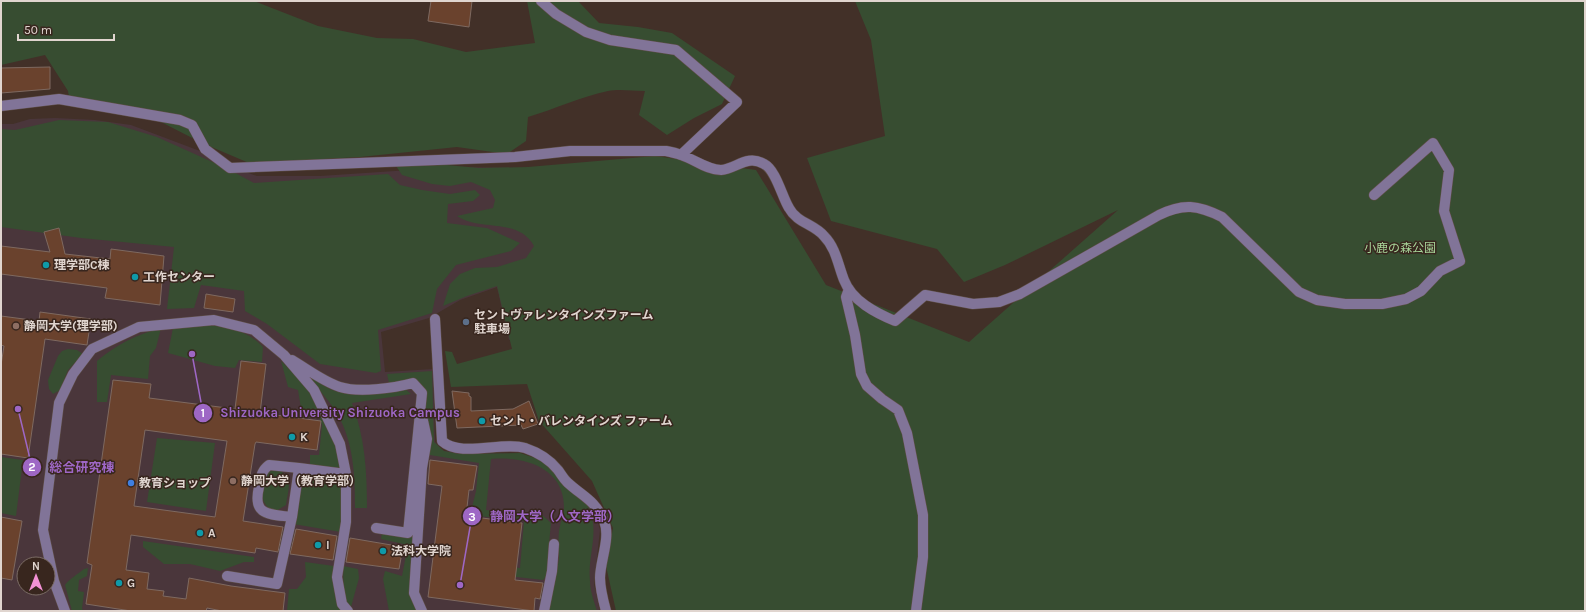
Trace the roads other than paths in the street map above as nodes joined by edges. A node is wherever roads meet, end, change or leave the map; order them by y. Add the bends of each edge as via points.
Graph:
1 (541, 1) edge
2 (1, 106) edge
3 (681, 155) junction
4 (1374, 194) dead end
5 (848, 289) junction
6 (435, 319) dead end
7 (284, 355) junction
8 (420, 402) junction
9 (299, 468) junction
10 (346, 474) junction
11 (292, 517) junction
12 (376, 528) dead end
13 (554, 544) dead end
14 (227, 576) dead end
15 (65, 611) edge
16 (348, 611) edge
17 (422, 611) edge
18 (544, 611) edge
19 (606, 611) edge
20 (916, 611) edge

1 - 3 street via 556,14 586,32 610,40 676,50 737,102
2 - 3 street via 59,99 180,120 192,125 205,149 230,168 515,157 570,151 666,151
3 - 5 street via 712,169 721,170 742,162 756,161 765,164 771,169 788,208 796,218 824,235 831,245
4 - 5 street via 1433,143 1449,170 1444,211 1460,261 1440,271 1421,291 1406,299 1382,304 1345,304 1317,300 1299,292 1222,217 1193,206 1173,207 1020,294 999,302 973,304 925,295 895,321 874,312
5 - 20 street via 846,298 861,374 867,386 898,410 907,433 923,515 923,557
6 - 19 street via 442,442 458,448 524,448 540,455 557,469 565,481 593,502 606,531 600,578
7 - 8 street via 341,387 366,389 398,387 413,383 422,393
7 - 10 street via 314,390 340,444
7 - 15 street via 254,330 214,320 139,327 92,348 73,374 59,403 43,530 54,581
8 - 12 street via 408,533
8 - 17 street via 427,439 422,468 414,592
9 - 10 street
9 - 11 street
9 - 11 street via 268,465 262,471 256,499 261,510 269,514
10 - 16 street via 346,522 337,577 342,604
11 - 14 street via 277,584
13 - 18 street via 552,571

